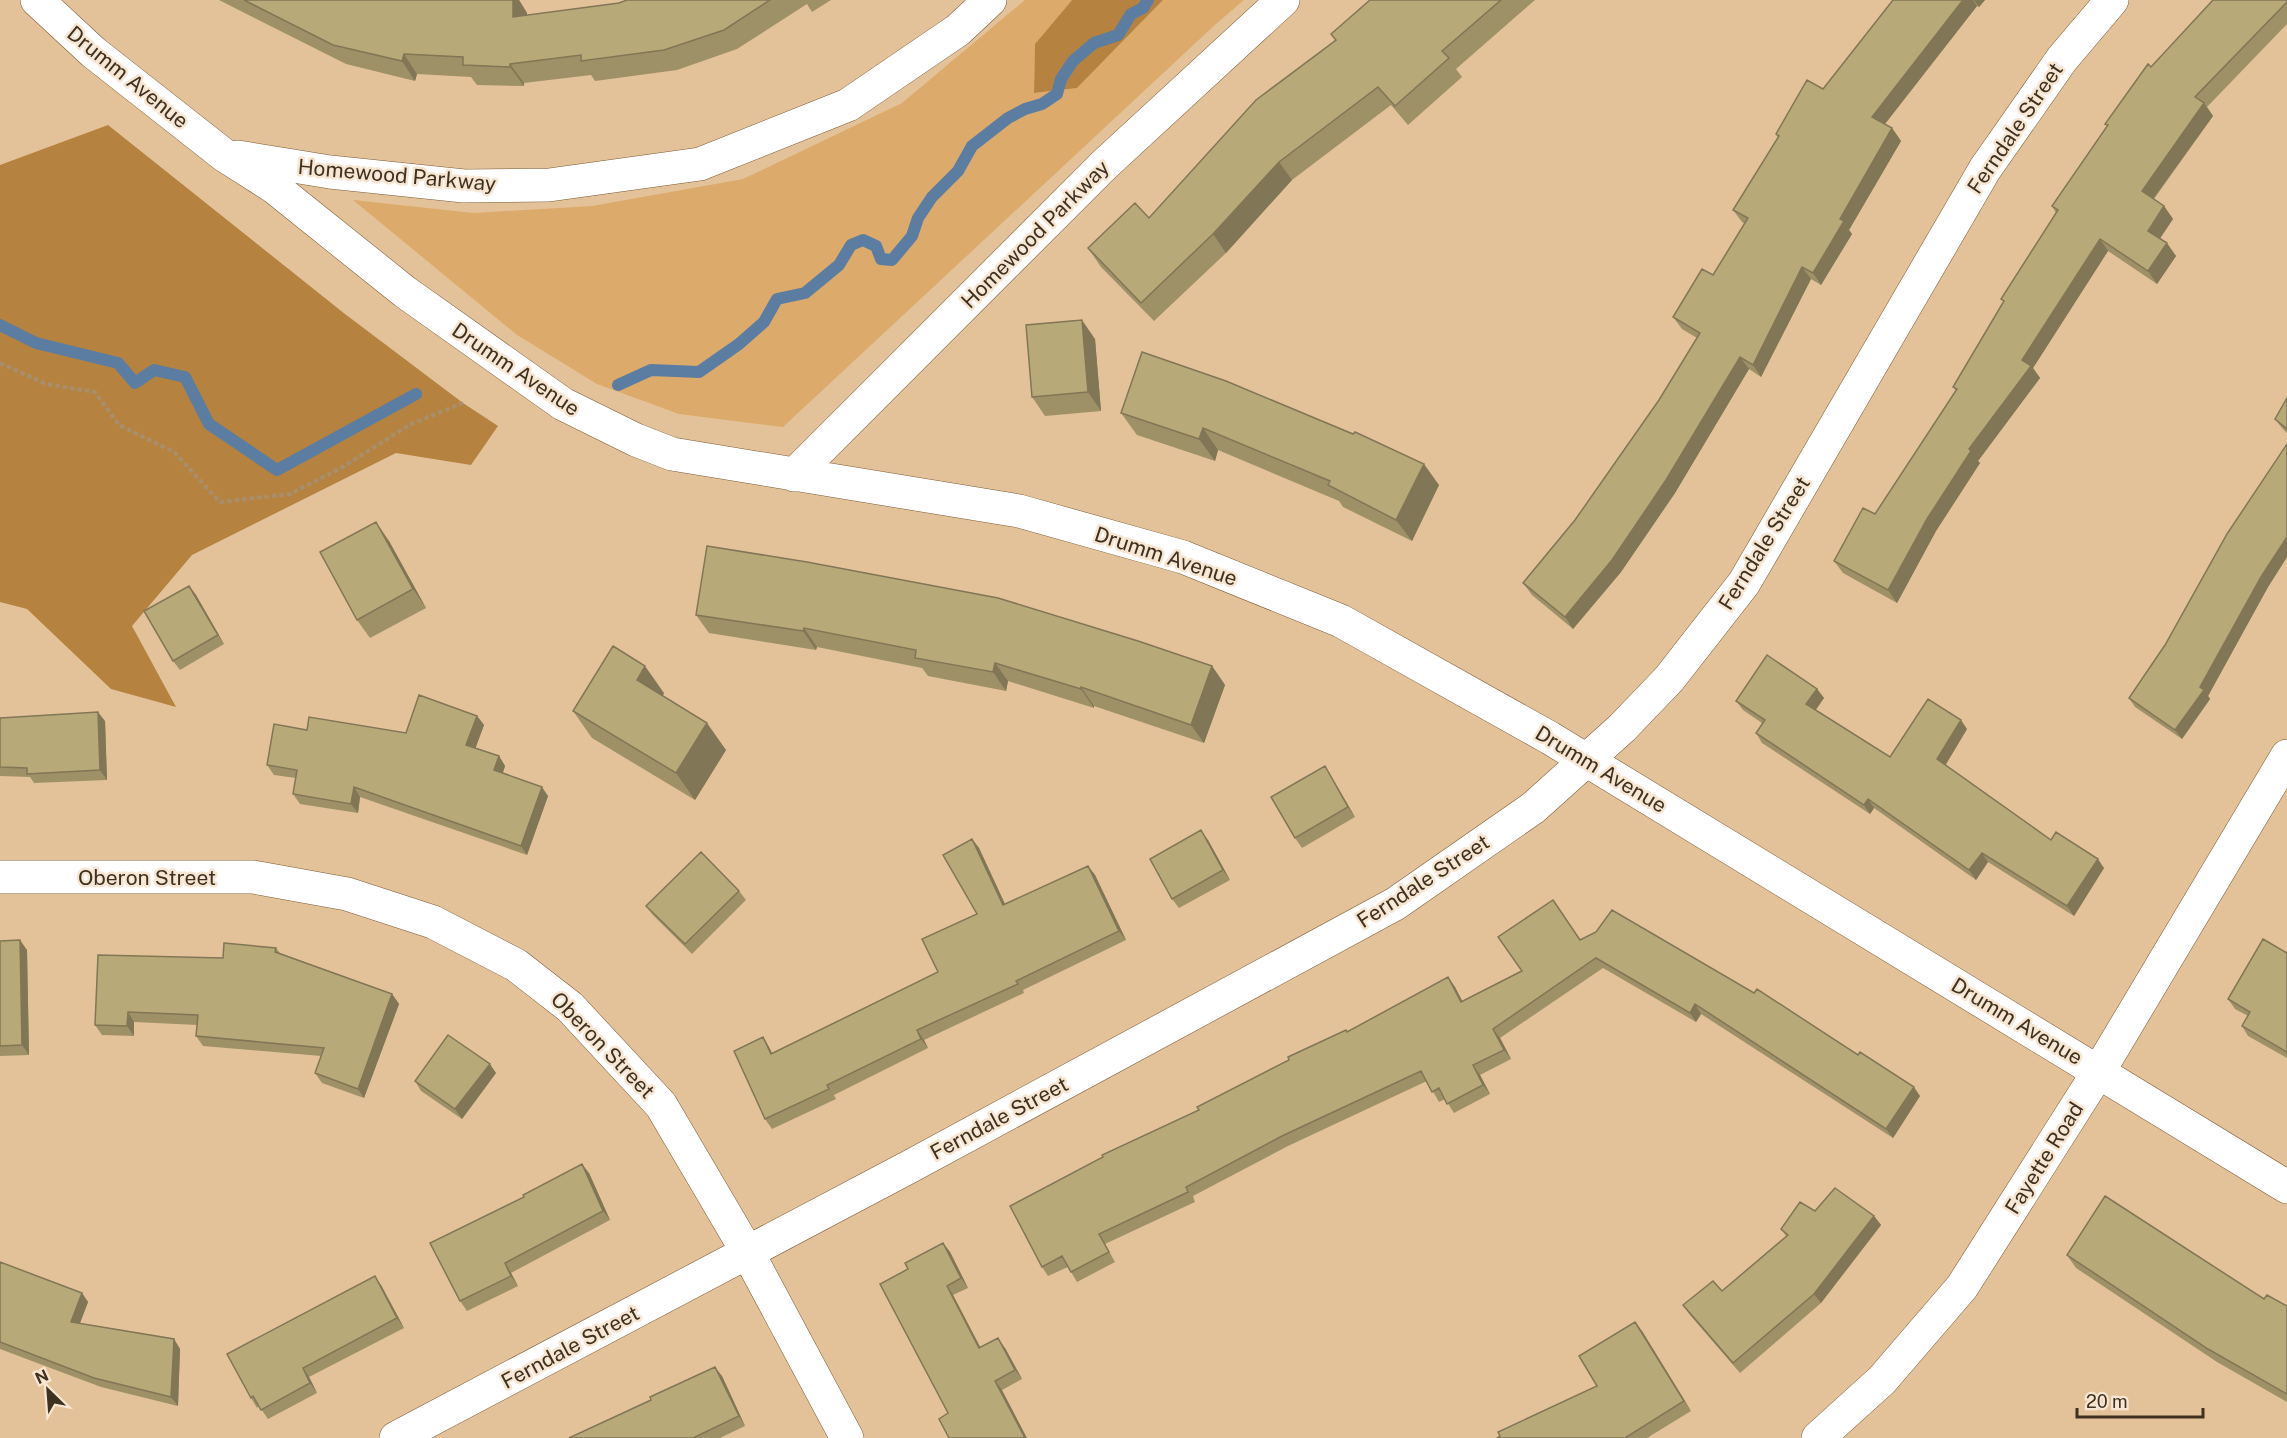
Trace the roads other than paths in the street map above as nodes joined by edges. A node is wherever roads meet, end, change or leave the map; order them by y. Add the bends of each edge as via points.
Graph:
1 (37, 0) edge
2 (990, 0) edge
3 (1283, 0) edge
4 (2112, 0) edge
5 (224, 155) junction
6 (794, 475) junction
7 (2287, 756) edge
8 (1587, 760) junction
9 (0, 877) edge
10 (2099, 1071) junction
11 (2287, 1187) edge
12 (748, 1252) junction
13 (396, 1438) edge
14 (847, 1438) edge
15 (1818, 1438) edge

1 - 5 street, Drumm Avenue via 93,52
2 - 5 street, Homewood Parkway via 958,30 848,105 700,164 549,185 464,186 330,172
3 - 6 street, Homewood Parkway via 1104,165
4 - 8 street, Ferndale Street via 2062,59 1984,169 1744,583 1669,679
5 - 6 street, Drumm Avenue via 274,187 405,292 562,404 672,454
6 - 8 street, Drumm Avenue via 1019,511 1183,557 1341,621
7 - 10 street, Fayette Road
8 - 10 street, Drumm Avenue
8 - 12 street, Ferndale Street via 1533,808 1395,904
9 - 12 street, Oberon Street via 253,877 348,894 434,921 516,964 570,1007 661,1105
10 - 11 street, Drumm Avenue
10 - 15 street, Fayette Road via 1962,1287 1882,1380
12 - 13 street, Ferndale Street
12 - 14 street, Oberon Street

